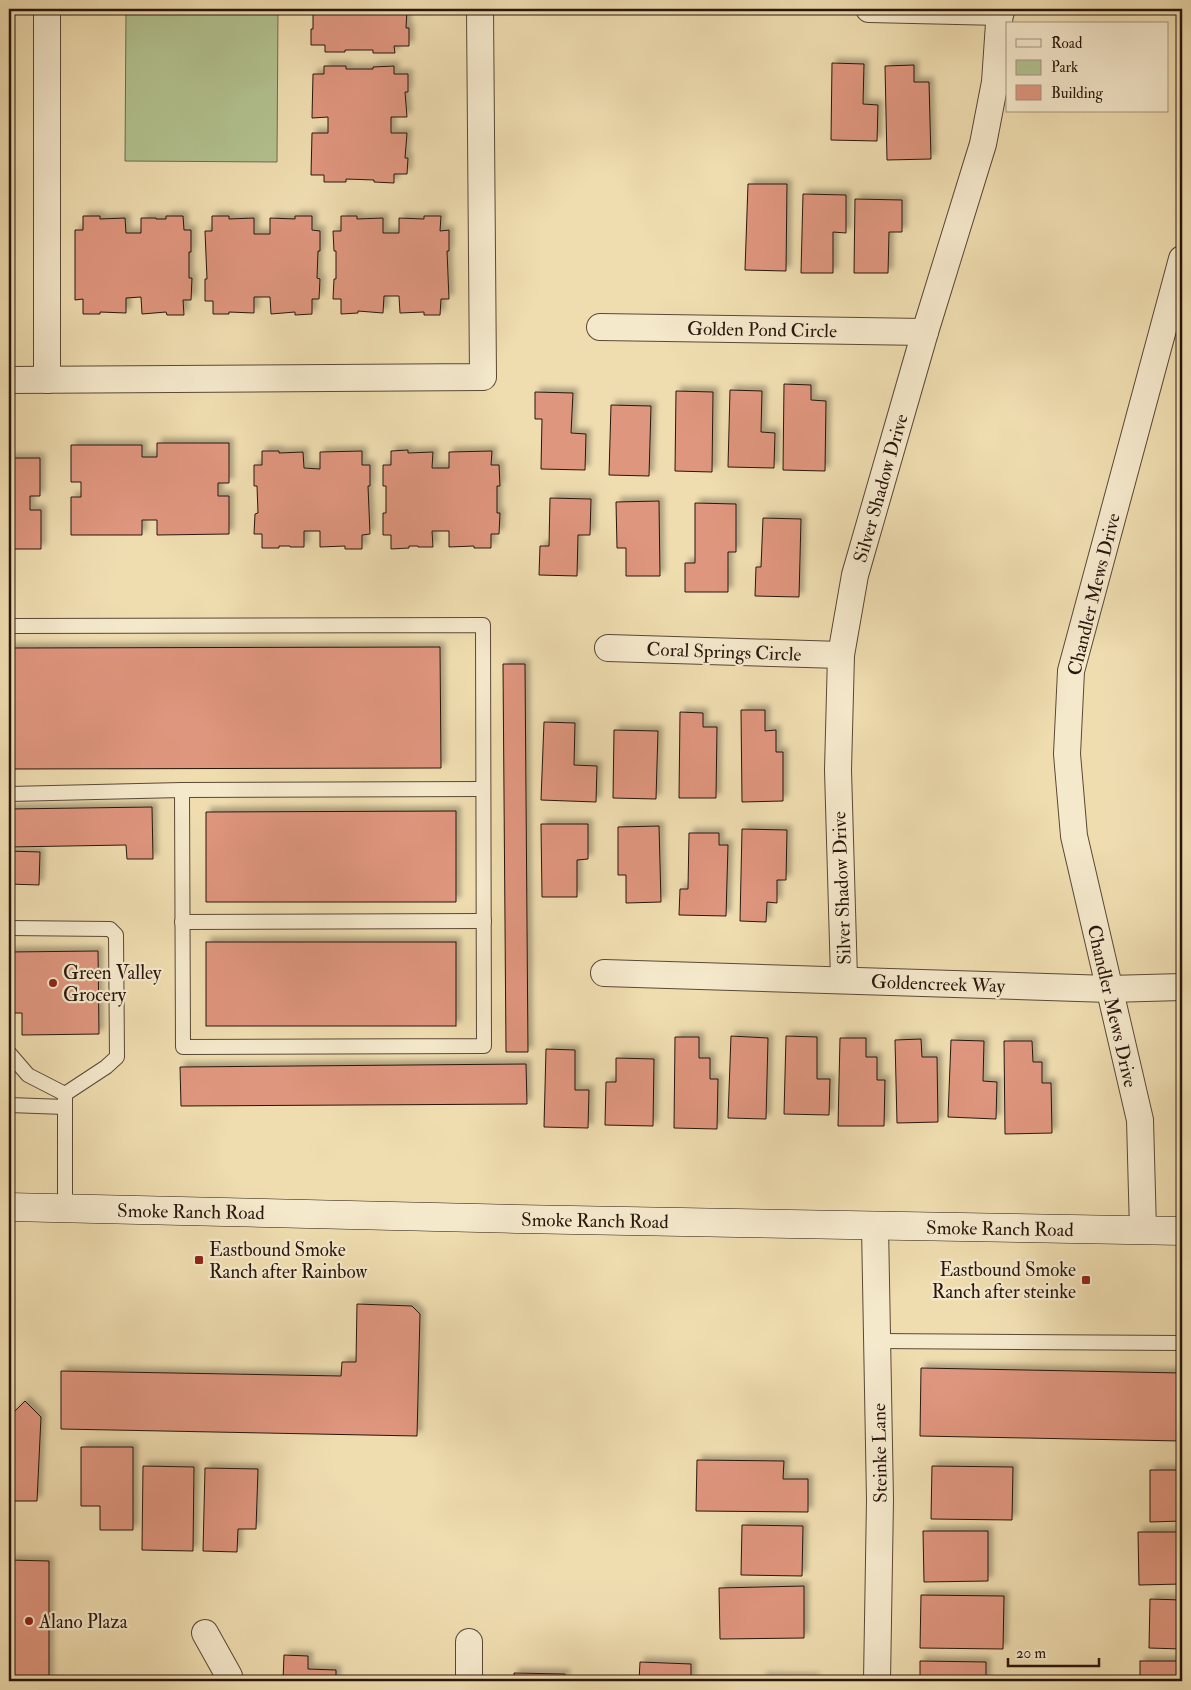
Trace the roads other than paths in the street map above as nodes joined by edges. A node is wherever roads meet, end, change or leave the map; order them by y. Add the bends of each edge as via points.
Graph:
1 (47, 9) edge
2 (480, 9) edge
3 (869, 9) edge
4 (1001, 10) edge
5 (1182, 259) edge
6 (600, 327) dead end
7 (924, 332) junction
8 (9, 380) edge
9 (47, 380) junction
10 (9, 626) edge
11 (608, 648) dead end
12 (841, 655) junction
13 (483, 789) junction
14 (182, 790) junction
15 (9, 794) edge
16 (484, 921) junction
17 (182, 922) junction
18 (9, 928) edge
19 (604, 973) dead end
20 (844, 980) junction
21 (1182, 986) edge
22 (1108, 989) junction
23 (9, 1053) edge
24 (65, 1101) junction
25 (9, 1105) edge
26 (9, 1207) edge
27 (65, 1208) junction
28 (876, 1226) junction
29 (1143, 1230) junction
30 (1182, 1231) edge
31 (878, 1341) junction
32 (1182, 1343) edge
33 (204, 1633) dead end
34 (470, 1642) dead end
35 (230, 1681) edge
36 (469, 1681) edge
37 (877, 1681) edge

1 - 9 street
2 - 9 street via 483,377
3 - 4 street
4 - 7 street, Silver Shadow Drive via 995,82 983,144
5 - 22 street, Chandler Mews Drive via 1071,671 1067,754 1074,836
6 - 7 street, Golden Pond Circle
7 - 12 street, Silver Shadow Drive via 855,575
8 - 9 street
10 - 13 lane via 483,625
11 - 12 street, Coral Springs Circle
12 - 20 street, Silver Shadow Drive via 838,770
13 - 14 lane
13 - 16 lane
14 - 15 lane
14 - 17 lane
16 - 17 lane
16 - 17 lane via 484,1046 183,1047
18 - 24 lane via 110,928 116,935 117,1057
19 - 20 street, Goldencreek Way
20 - 22 street, Goldencreek Way
21 - 22 street, Goldencreek Way
22 - 29 street, Chandler Mews Drive via 1140,1120
23 - 24 lane via 28,1075
24 - 25 lane
24 - 27 lane
26 - 27 main road, Smoke Ranch Road
27 - 28 main road, Smoke Ranch Road
28 - 29 main road, Smoke Ranch Road
28 - 31 street, Steinke Lane
29 - 30 main road, Smoke Ranch Road
31 - 32 lane
31 - 37 street, Steinke Lane
33 - 35 street
34 - 36 street

